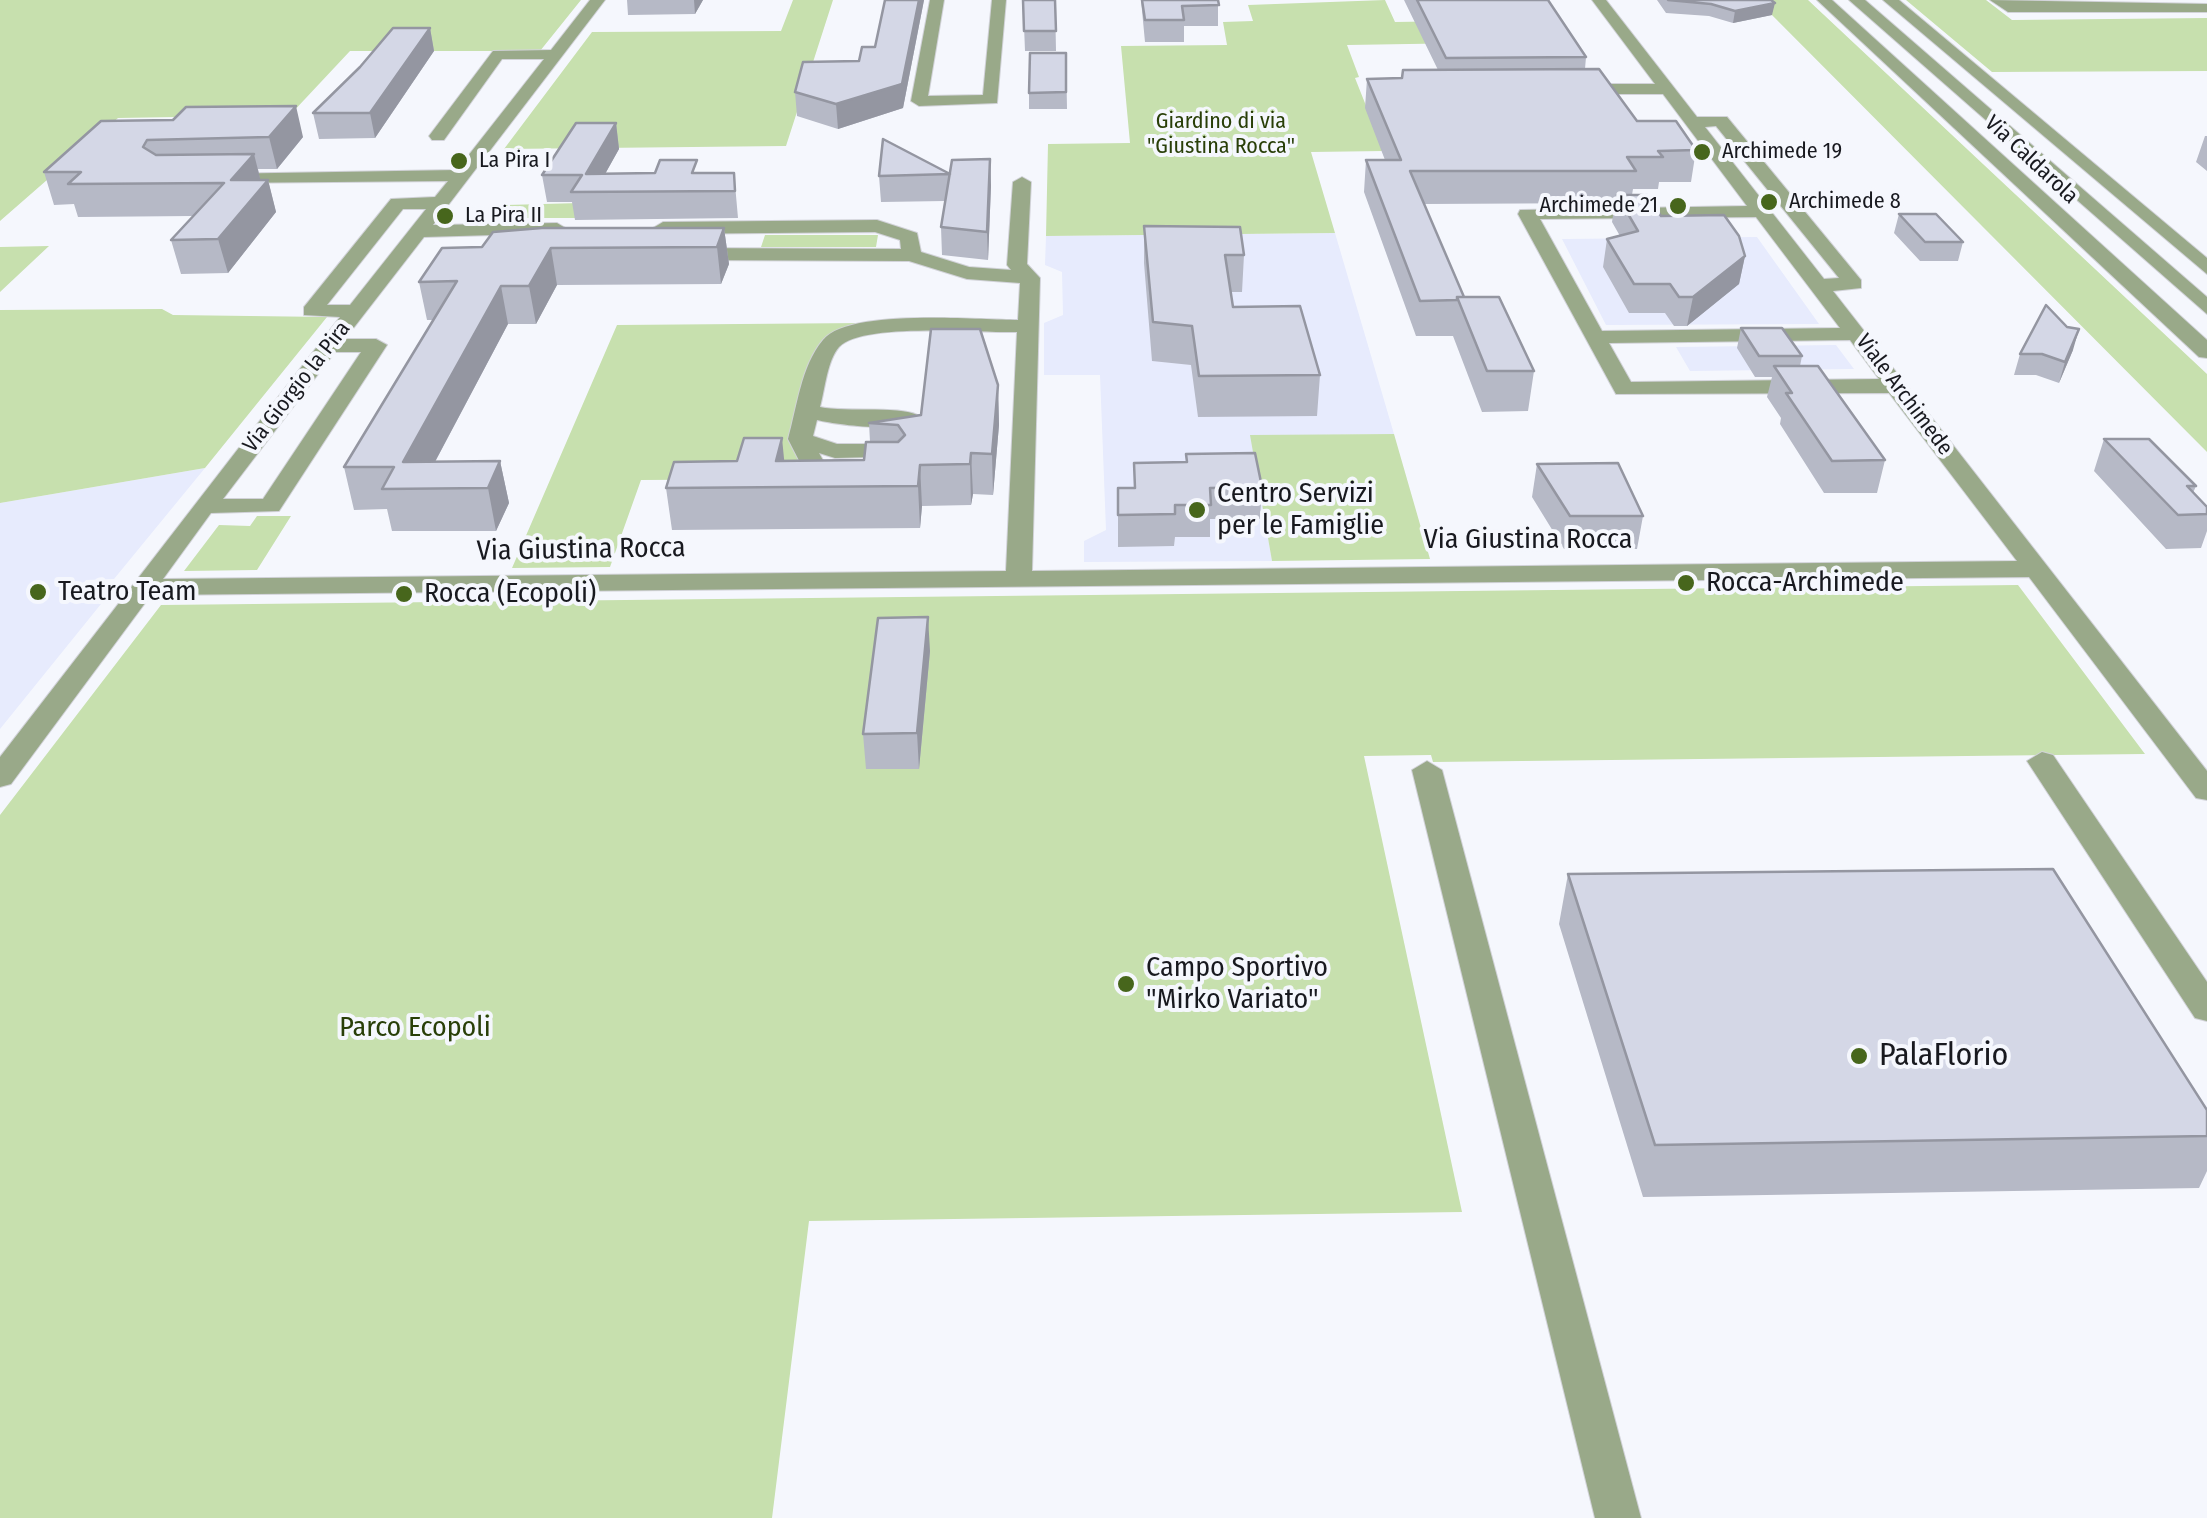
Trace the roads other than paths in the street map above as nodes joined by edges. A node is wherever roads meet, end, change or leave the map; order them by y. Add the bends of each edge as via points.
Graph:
1 (598, 0) edge
2 (937, 0) edge
3 (998, 0) edge
4 (1599, 0) edge
5 (1620, 0) edge
6 (1824, 0) edge
7 (1856, 0) edge
8 (1890, 0) edge
9 (1997, 0) edge
10 (2207, 8) edge
11 (1624, 33) junction
12 (1636, 49) junction
13 (557, 55) junction
14 (1684, 80) dead end
15 (1554, 90) edge
16 (471, 91) junction
17 (489, 91) dead end
18 (1671, 93) junction
19 (1697, 95) dead end
20 (1693, 122) junction
21 (438, 136) dead end
22 (1741, 144) junction
23 (1711, 145) junction
24 (462, 175) junction
25 (204, 178) edge
26 (1022, 182) dead end
27 (440, 203) junction
28 (1773, 226) junction
29 (578, 229) edge
30 (638, 229) edge
31 (419, 231) junction
32 (1815, 236) junction
33 (656, 254) edge
34 (911, 254) junction
35 (2207, 268) edge
36 (1030, 278) junction
37 (1818, 285) junction
38 (2207, 308) edge
39 (357, 311) junction
40 (1028, 326) junction
41 (1856, 334) junction
42 (1595, 337) junction
43 (330, 346) junction
44 (2207, 352) edge
45 (1896, 386) junction
46 (805, 410) junction
47 (910, 418) edge
48 (800, 438) junction
49 (906, 450) edge
50 (892, 474) edge
51 (204, 506) junction
52 (2036, 569) junction
53 (1019, 578) junction
54 (143, 587) junction
55 (2042, 761) dead end
56 (1427, 770) dead end
57 (0, 778) edge
58 (2207, 791) edge
59 (2207, 1009) edge
60 (1618, 1518) edge

1 - 13 street, Via Giorgio la Pira
2 - 3 street via 919,101 992,100
4 - 11 street, Viale Archimede
5 - 11 street via 1646,31
6 - 44 street, Via Caldarola
7 - 38 street, Via Caldarola
8 - 35 street, Via Caldarola
9 - 10 street via 2008,8
11 - 12 street, Viale Archimede
12 - 14 street via 1659,50
12 - 18 street, Viale Archimede
13 - 16 street via 498,54
13 - 24 street, Via Giorgio la Pira via 517,90
15 - 18 street
16 - 17 street
16 - 21 street
18 - 19 street
18 - 20 street, Viale Archimede
20 - 22 street via 1721,122
20 - 23 street, Viale Archimede
22 - 23 street
22 - 32 street
23 - 28 street, Viale Archimede
24 - 25 street
24 - 27 street, Via Giorgio la Pira
26 - 36 street via 1017,265
27 - 31 street, Via Giorgio la Pira
27 - 39 street via 398,203 311,311
28 - 32 street
28 - 37 street, Viale Archimede
28 - 42 street via 1538,233
29 - 31 street
30 - 34 street via 877,226 910,237
31 - 39 street, Via Giorgio la Pira via 411,254
32 - 37 street via 1854,284
33 - 34 street
34 - 36 street via 967,272
36 - 40 street
37 - 41 street, Viale Archimede
39 - 43 street, Via Giorgio la Pira
40 - 46 street via 847,331 822,357
40 - 53 street
41 - 42 street
41 - 45 street, Viale Archimede
42 - 45 street via 1624,389
43 - 51 street, Via Giorgio la Pira
43 - 51 street via 376,345 270,506
45 - 52 street, Viale Archimede
46 - 47 street via 842,418
46 - 48 street
48 - 49 street via 835,451
48 - 50 street via 817,474
51 - 54 street, Via Giorgio la Pira
52 - 53 street, Via Giustina Rocca
52 - 58 street, Viale Archimede
53 - 54 street, Via Giustina Rocca
54 - 57 street, Via Giorgio la Pira
55 - 59 street
56 - 60 street

